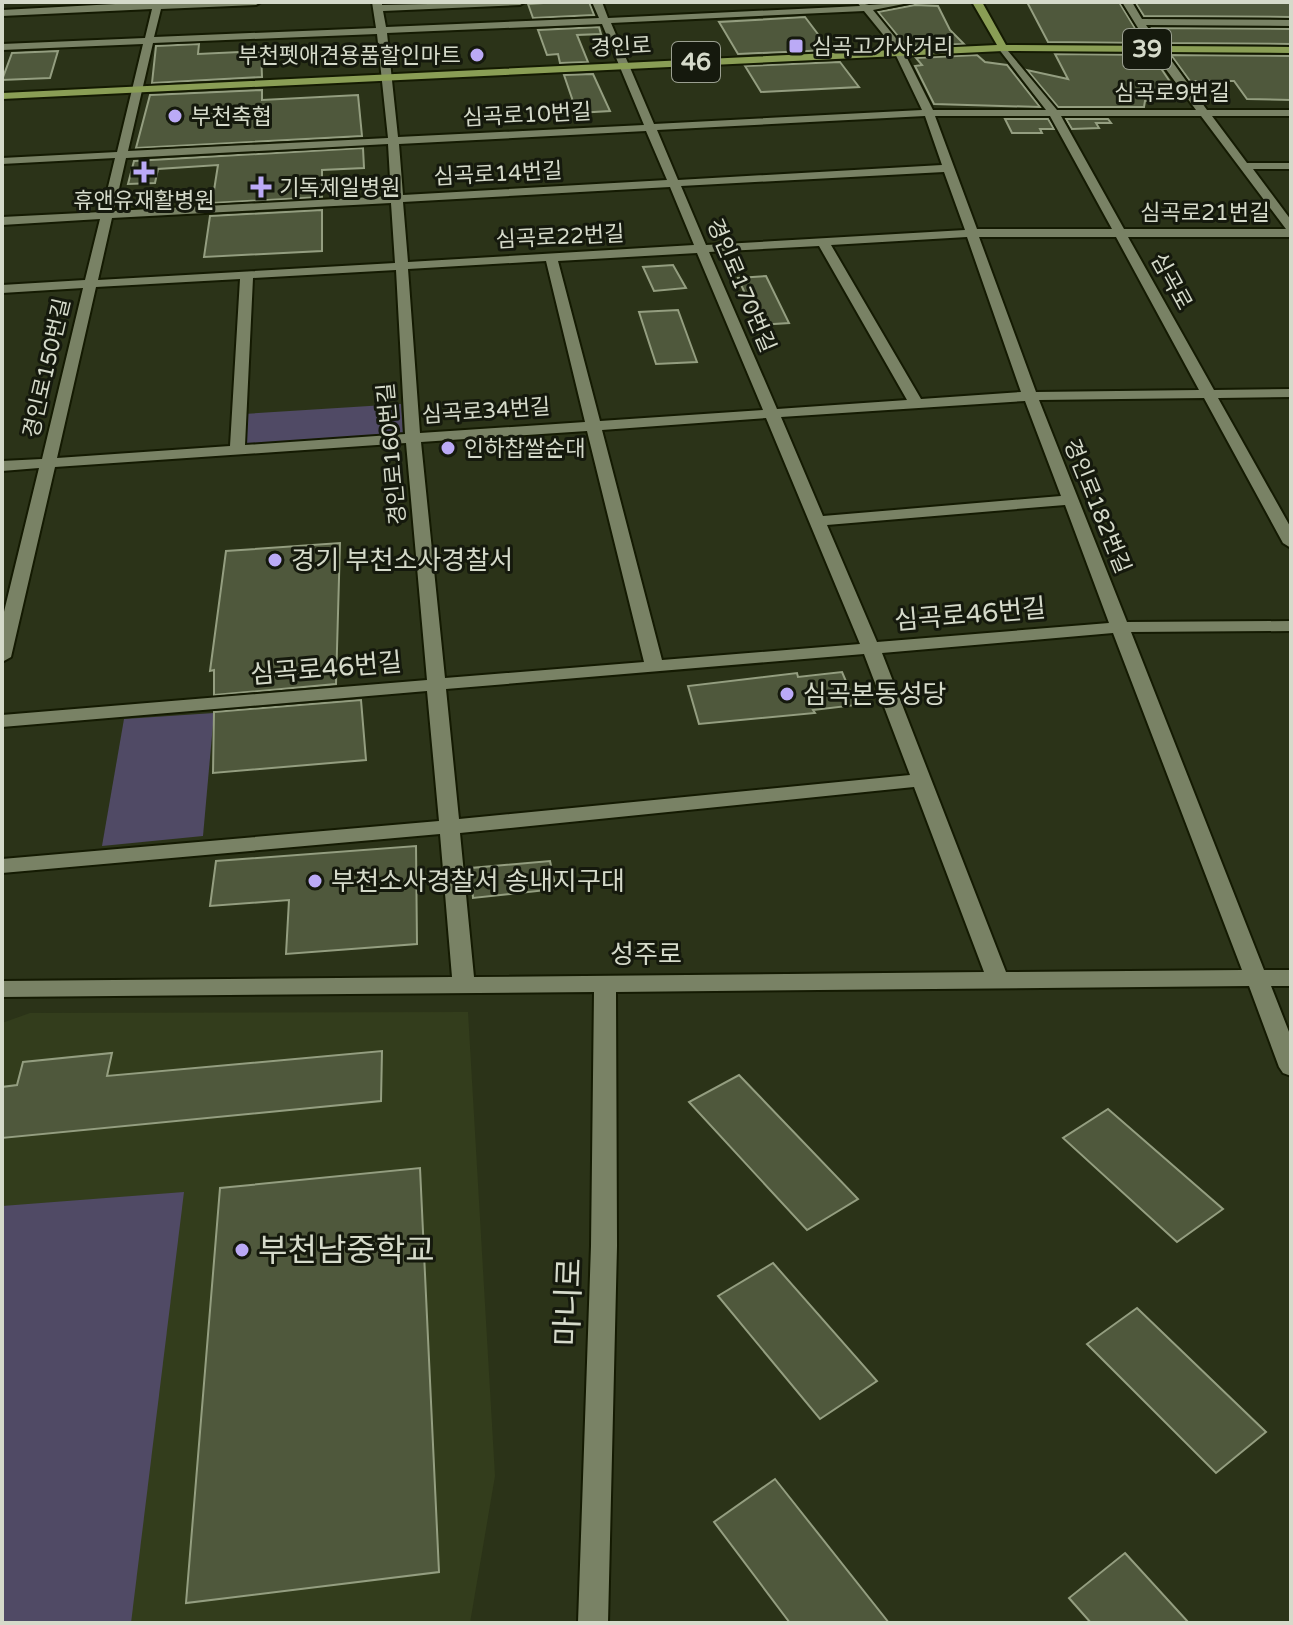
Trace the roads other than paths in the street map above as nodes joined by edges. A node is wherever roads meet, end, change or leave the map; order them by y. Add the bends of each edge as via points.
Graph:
1 (256, 2) edge
2 (520, 2) edge
3 (597, 2) edge
4 (909, 2) edge
5 (977, 2) edge
6 (1127, 2) edge
7 (158, 4) edge
8 (377, 5) edge
9 (865, 5) edge
10 (60, 6) edge
11 (2, 13) edge
12 (606, 21) junction
13 (1142, 22) junction
14 (1291, 23) edge
15 (381, 31) junction
16 (148, 40) junction
17 (2, 47) edge
18 (1003, 48) junction
19 (1156, 49) junction
20 (1291, 50) edge
21 (898, 53) junction
22 (626, 66) junction
23 (389, 77) junction
24 (135, 90) junction
25 (2, 96) edge
26 (1204, 112) junction
27 (929, 113) junction
28 (1054, 113) junction
29 (1291, 113) edge
30 (652, 127) junction
31 (393, 140) junction
32 (120, 154) junction
33 (2, 161) edge
34 (1246, 166) junction
35 (1291, 166) edge
36 (949, 168) junction
37 (675, 183) junction
38 (397, 199) junction
39 (106, 215) junction
40 (2, 221) edge
41 (1291, 230) edge
42 (1120, 232) junction
43 (972, 233) junction
44 (823, 241) junction
45 (703, 248) junction
46 (551, 257) junction
47 (401, 266) junction
48 (247, 275) junction
49 (90, 284) junction
50 (2, 289) edge
51 (1207, 393) junction
52 (1291, 393) edge
53 (1030, 396) junction
54 (917, 404) junction
55 (773, 413) junction
56 (595, 425) junction
57 (413, 437) junction
58 (237, 449) junction
59 (48, 462) junction
60 (2, 466) edge
61 (1072, 500) junction
62 (818, 521) junction
63 (1291, 543) edge
64 (1291, 626) edge
65 (1122, 627) junction
66 (871, 648) junction
67 (2, 657) edge
68 (654, 666) junction
69 (436, 685) junction
70 (2, 721) edge
71 (922, 780) junction
72 (449, 827) junction
73 (2, 866) edge
74 (1257, 977) junction
75 (1291, 978) edge
76 (998, 980) junction
77 (605, 982) junction
78 (464, 984) junction
79 (2, 989) edge
80 (1291, 1067) edge
81 (593, 1623) edge

1 - 7 street
2 - 8 street
3 - 12 street, 경인로170번길
4 - 9 street
5 - 18 main road
6 - 13 street
7 - 10 street
7 - 16 street, 경인로150번길
8 - 15 street, 경인로160번길
9 - 12 street
9 - 21 street, 경인로182번길
10 - 11 street
12 - 15 street
12 - 22 street, 경인로170번길
13 - 14 street
13 - 19 street
15 - 16 street
15 - 23 street, 경인로160번길
16 - 17 street
16 - 24 street, 경인로150번길
18 - 19 main road, 경인로 / 39
18 - 21 main road, 경인로 / 46
18 - 28 street, 심곡로
19 - 20 main road, 경인로 / 39
19 - 26 street
21 - 22 main road, 경인로 / 46
21 - 27 street, 경인로182번길
22 - 23 main road, 경인로 / 46
22 - 30 street, 경인로170번길
23 - 24 main road, 경인로 / 46
23 - 31 street, 경인로160번길
24 - 25 main road, 경인로 / 46
24 - 32 street, 경인로150번길
26 - 28 street, 심곡로9번길
26 - 29 street, 심곡로9번길
26 - 34 street
27 - 28 street, 심곡로10번길
27 - 30 street, 심곡로10번길
27 - 36 street, 경인로182번길
28 - 42 street, 심곡로
30 - 31 street, 심곡로10번길
30 - 37 street, 경인로170번길
31 - 32 street, 심곡로10번길
31 - 38 street, 경인로160번길
32 - 33 street, 심곡로10번길
32 - 39 street, 경인로150번길
34 - 35 street
34 - 41 street
36 - 37 street, 심곡로14번길
36 - 43 street, 경인로182번길
37 - 38 street, 심곡로14번길
37 - 45 street, 경인로170번길
38 - 39 street, 심곡로14번길
38 - 47 street, 경인로160번길
39 - 40 street, 심곡로14번길
39 - 49 street, 경인로150번길
41 - 42 street, 심곡로21번길
42 - 43 street, 심곡로22번길
42 - 51 street, 심곡로
43 - 44 street, 심곡로22번길
43 - 53 street, 경인로182번길
44 - 45 street, 심곡로22번길
44 - 54 street
45 - 46 street, 심곡로22번길
45 - 55 street, 경인로170번길
46 - 47 street, 심곡로22번길
46 - 56 street, 심곡로34번길
47 - 48 street, 심곡로22번길
47 - 57 street, 경인로160번길
48 - 49 street, 심곡로22번길
48 - 58 street
49 - 50 street, 심곡로22번길
49 - 59 street, 경인로150번길
51 - 52 street, 심곡로34번길
51 - 53 street, 심곡로34번길
51 - 63 street, 심곡로
53 - 54 street, 심곡로34번길
53 - 61 street, 경인로182번길
54 - 55 street, 심곡로34번길
55 - 56 street, 심곡로34번길
55 - 62 street, 경인로170번길
56 - 57 street, 심곡로34번길
56 - 68 street
57 - 58 street, 심곡로34번길
57 - 69 street, 경인로160번길
58 - 59 street, 심곡로34번길
59 - 60 street, 심곡로34번길
59 - 67 street, 경인로150번길
61 - 62 street
61 - 65 street, 경인로182번길
62 - 66 street, 경인로170번길
64 - 65 street, 심곡로46번길
65 - 66 street, 심곡로46번길
65 - 74 street, 경인로182번길
66 - 68 street, 심곡로46번길
66 - 71 street, 경인로170번길
68 - 69 street, 심곡로46번길
69 - 70 street, 심곡로46번길
69 - 72 street, 경인로160번길
71 - 72 street
71 - 76 street, 경인로170번길
72 - 73 street
72 - 78 street, 경인로160번길
74 - 75 street, 성주로
74 - 76 street, 성주로
74 - 80 street, 경인로182번길
76 - 77 street, 성주로
77 - 78 street, 성주로
77 - 81 street, 마니로
78 - 79 street, 성주로

